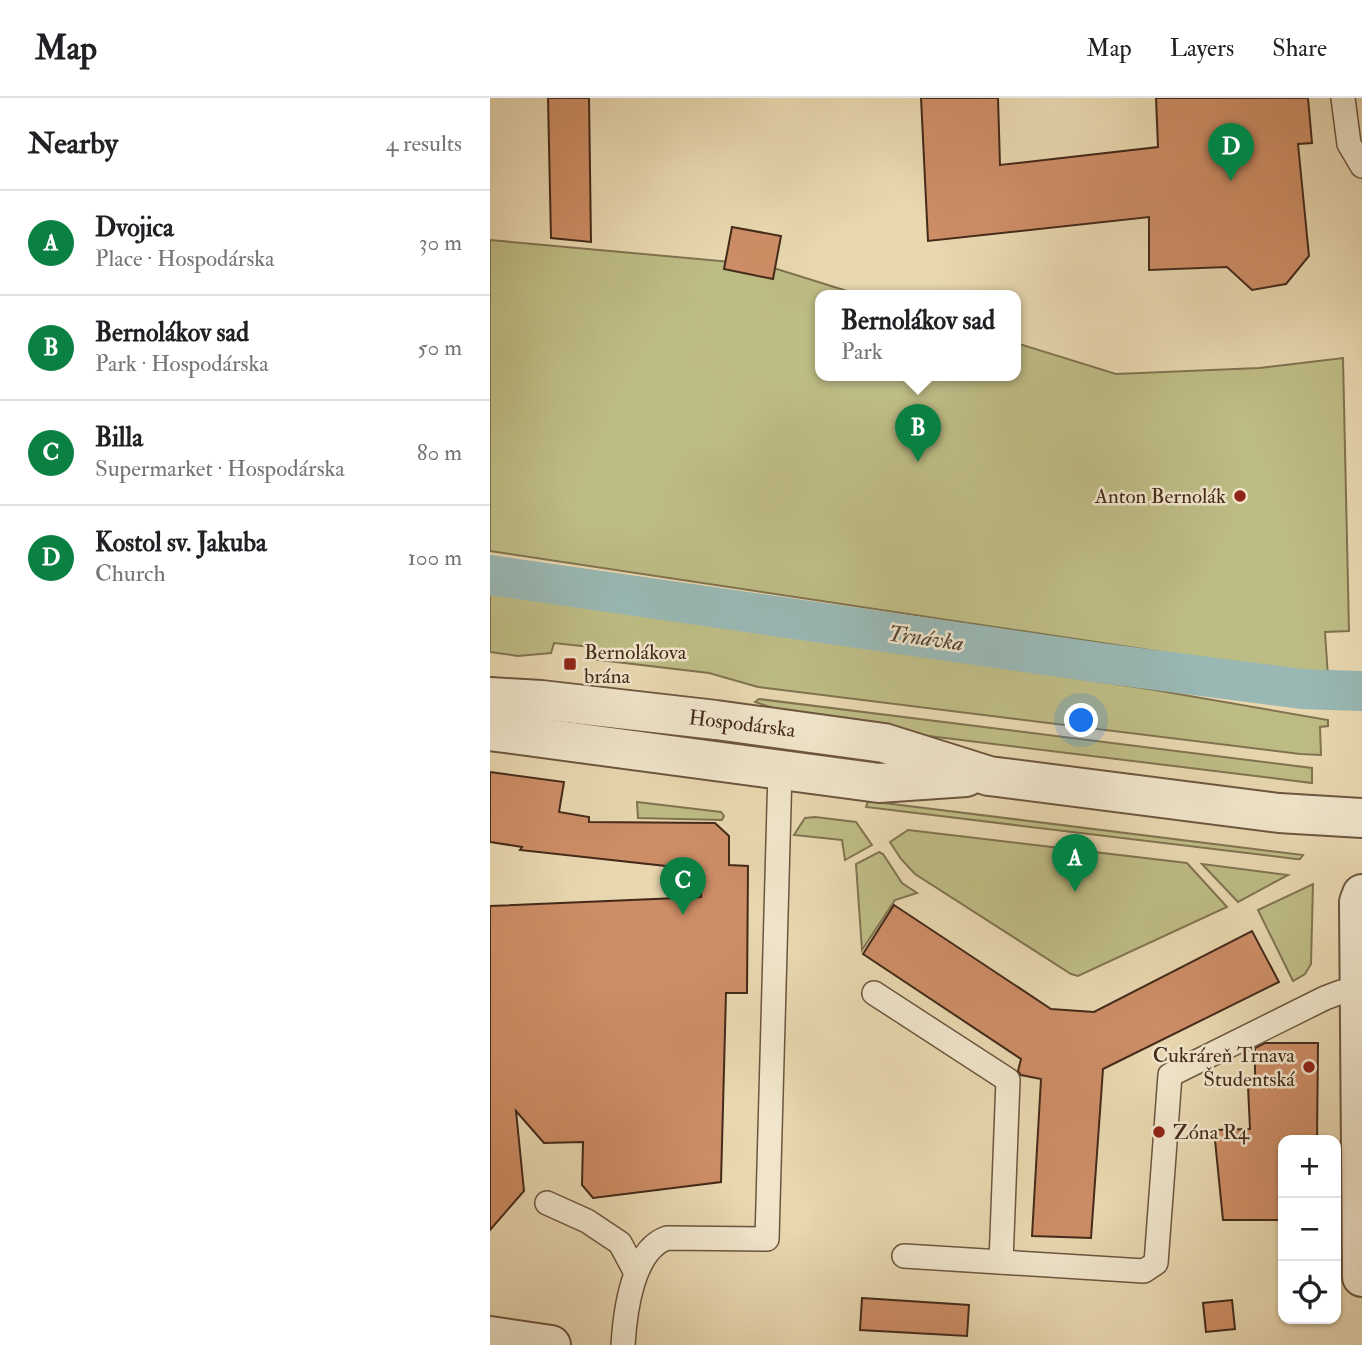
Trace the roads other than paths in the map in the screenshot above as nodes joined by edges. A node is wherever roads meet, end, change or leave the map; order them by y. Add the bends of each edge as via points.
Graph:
1 (1343, 98) edge
2 (1362, 166) edge
3 (490, 697) edge
4 (490, 731) edge
5 (780, 770) junction
6 (989, 776) junction
7 (1362, 818) edge
8 (1362, 894) edge
9 (1358, 992) junction
10 (874, 993) dead end
11 (547, 1203) dead end
12 (904, 1256) dead end
13 (1000, 1262) junction
14 (636, 1273) junction
15 (1362, 1277) edge
16 (490, 1336) edge
17 (551, 1345) edge
18 (623, 1345) edge

1 - 2 lane via 1349,144
3 - 6 street, Hospodárska via 884,743
4 - 5 street, Hospodárska
5 - 6 street, Hospodárska via 879,783
5 - 14 lane via 767,1239 667,1238 656,1242
6 - 7 street, Hospodárska via 1279,813
8 - 9 street
9 - 13 lane via 1325,998 1170,1076 1156,1263 1144,1271
9 - 15 street
10 - 13 lane via 1007,1080
11 - 14 lane via 587,1220 620,1243
12 - 13 lane
14 - 18 lane
16 - 17 street

